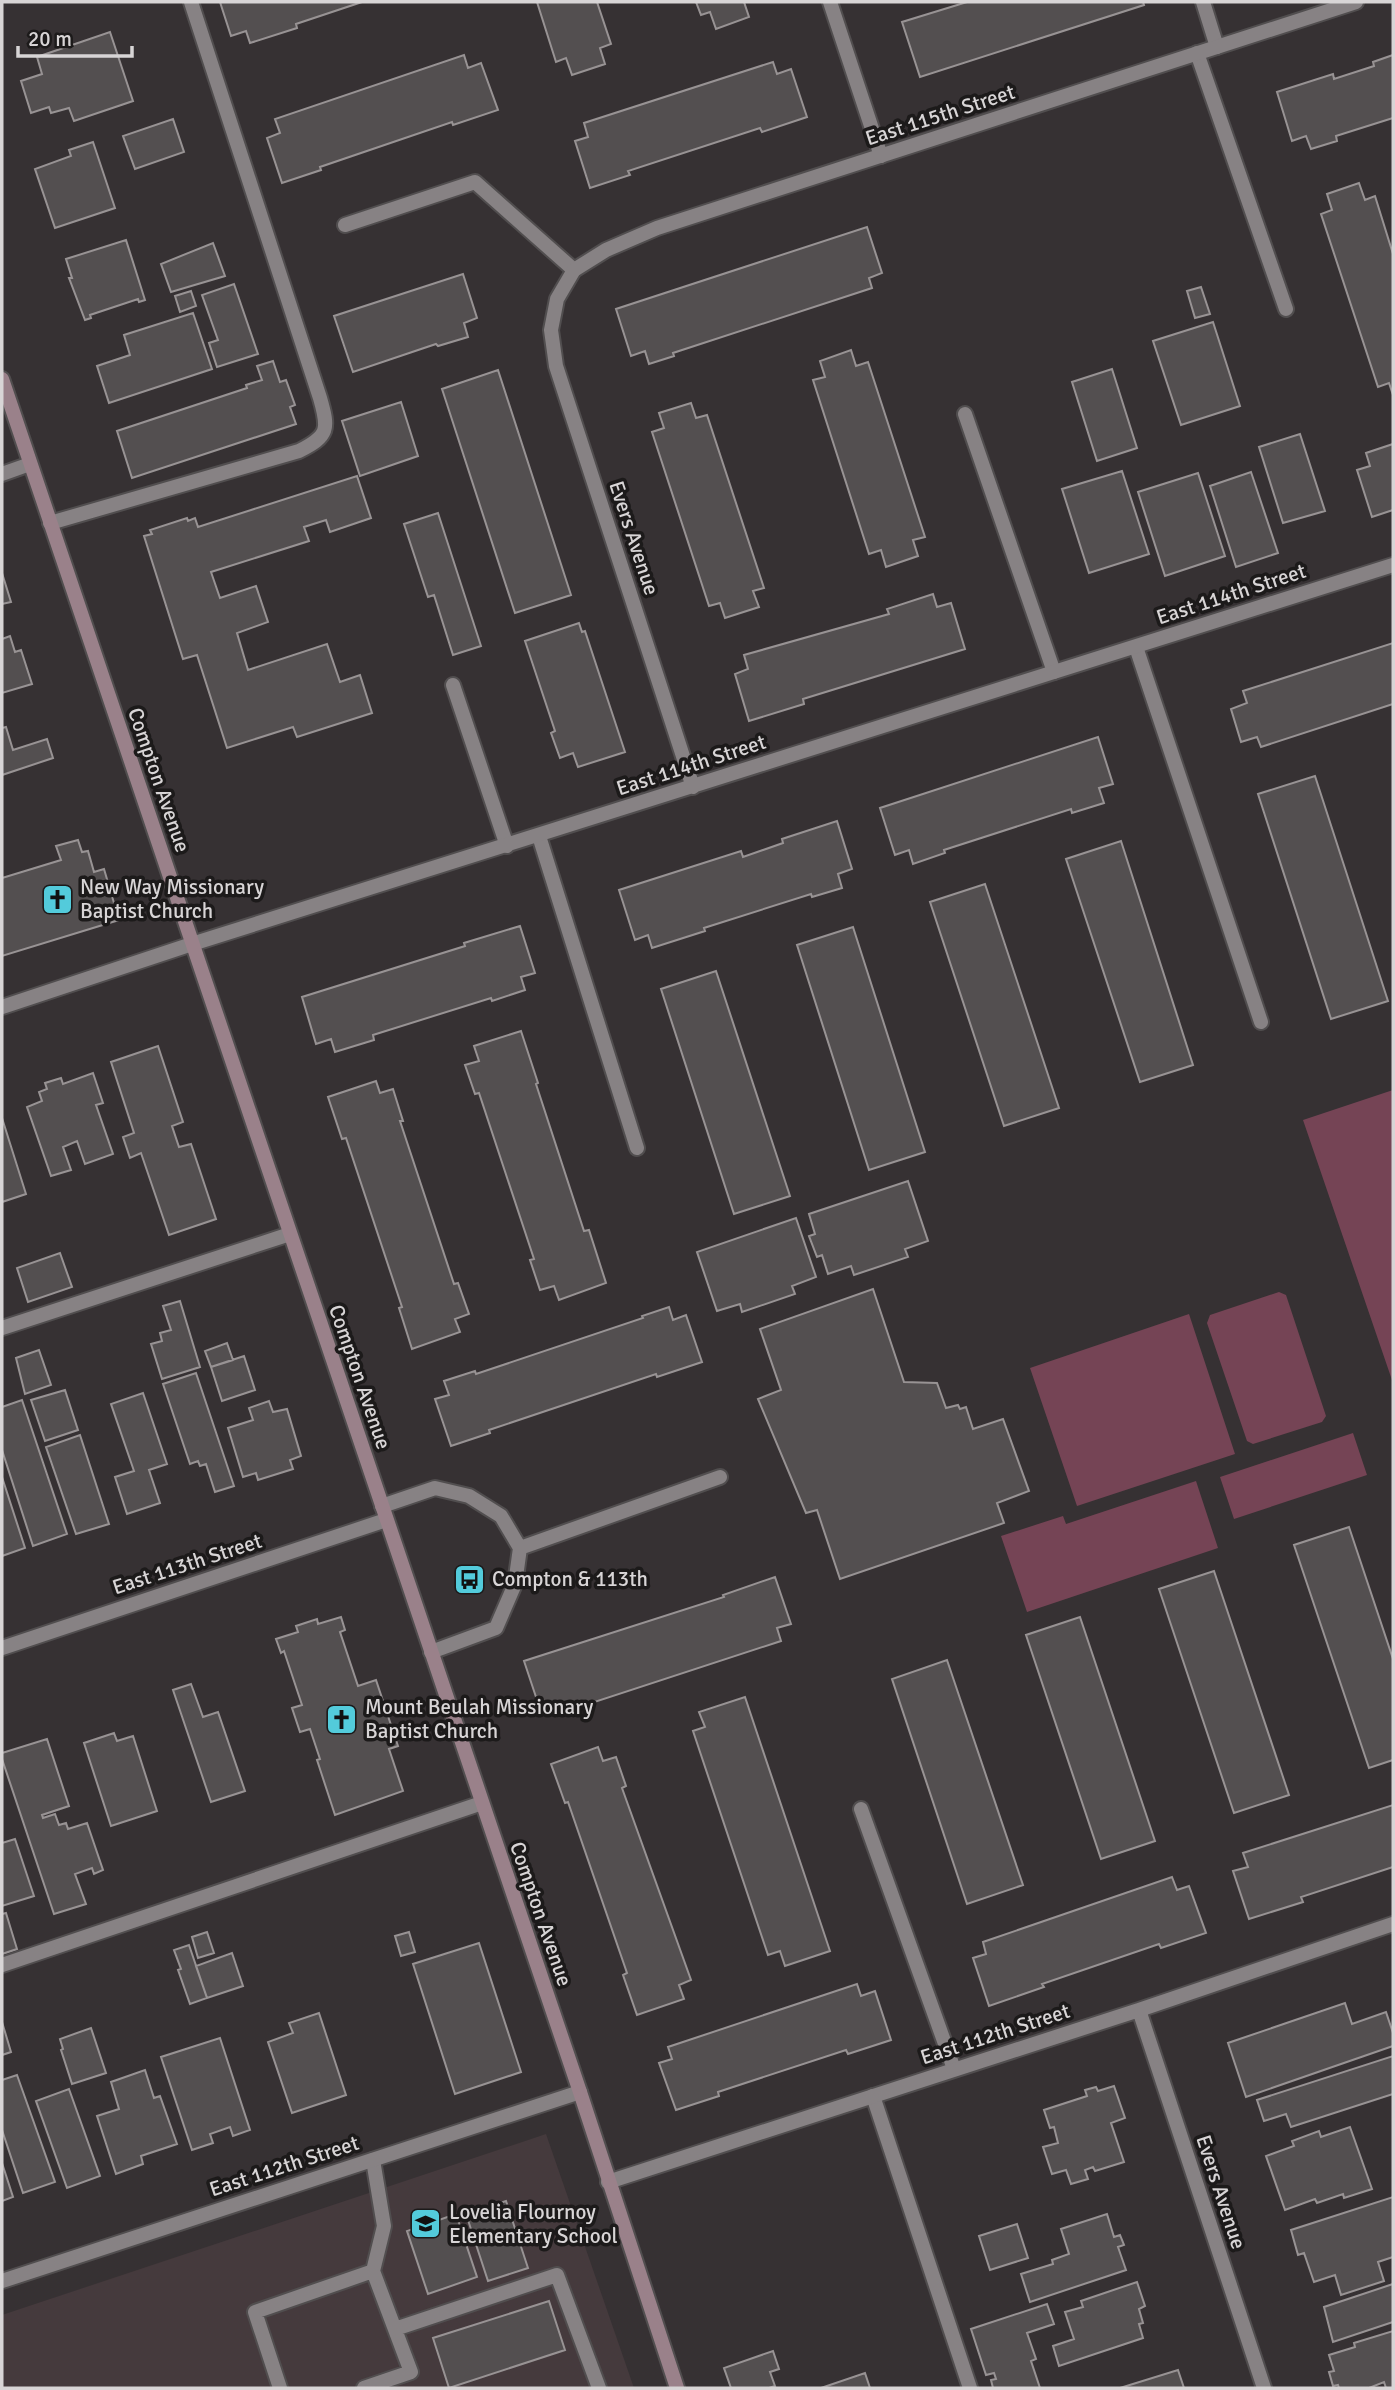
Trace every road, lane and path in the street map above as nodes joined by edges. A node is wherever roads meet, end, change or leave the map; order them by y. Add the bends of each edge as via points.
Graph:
1 (191, 2) edge
2 (830, 2) edge
3 (1203, 2) edge
4 (1356, 2) edge
5 (1217, 47) junction
6 (1197, 53) junction
7 (881, 156) junction
8 (345, 225) dead end
9 (574, 270) junction
10 (557, 299) joint
11 (1286, 309) dead end
12 (2, 379) edge
13 (965, 414) dead end
14 (30, 464) junction
15 (2, 474) edge
16 (50, 523) junction
17 (1393, 565) edge
18 (1136, 646) junction
19 (1054, 673) junction
20 (453, 685) dead end
21 (693, 787) junction
22 (539, 836) junction
23 (507, 846) junction
24 (192, 944) junction
25 (2, 1007) edge
26 (1261, 1022) dead end
27 (637, 1148) dead end
28 (290, 1234) junction
29 (2, 1328) edge
30 (720, 1476) dead end
31 (384, 1513) junction
32 (520, 1548) junction
33 (2, 1648) edge
34 (431, 1652) junction
35 (482, 1803) junction
36 (861, 1809) dead end
37 (1393, 1924) edge
38 (2, 1965) edge
39 (1139, 2010) junction
40 (954, 2069) junction
41 (580, 2092) junction
42 (873, 2096) junction
43 (373, 2160) junction
44 (608, 2182) junction
45 (373, 2271) junction
46 (2, 2281) edge
47 (395, 2329) junction
48 (280, 2388) edge
49 (364, 2388) edge
50 (599, 2388) edge
51 (677, 2388) edge
52 (970, 2388) edge
53 (1264, 2388) edge

1 - 16 street via 320,398 327,421 325,434 299,452
2 - 7 street
3 - 5 street
4 - 5 street, East 115th Street
5 - 6 street, East 115th Street
6 - 7 street, East 115th Street
6 - 11 street
7 - 9 street, East 115th Street via 657,228
8 - 9 street via 475,182
9 - 10 street, East 115th Street
10 - 21 street, Evers Avenue via 551,330 556,366
12 - 14 main road, Compton Avenue
13 - 19 street
14 - 15 street
14 - 16 main road, Compton Avenue
16 - 24 main road, Compton Avenue
17 - 18 street, East 114th Street
18 - 19 street, East 114th Street
18 - 26 street
19 - 21 street, East 114th Street
20 - 23 street
21 - 22 street, East 114th Street
22 - 23 street, East 114th Street
22 - 27 street
23 - 24 street, East 114th Street
24 - 25 street, East 114th Street
24 - 28 main road, Compton Avenue
28 - 29 street
28 - 31 main road, Compton Avenue
30 - 32 street
31 - 32 street, East 113th Street via 435,1488 450,1489 501,1516
31 - 33 street, East 113th Street
31 - 34 main road, Compton Avenue
32 - 34 street via 515,1584 496,1629
34 - 35 main road, Compton Avenue
35 - 38 street
35 - 41 main road, Compton Avenue
36 - 40 street
37 - 39 street, East 112th Street
39 - 40 street, East 112th Street
39 - 53 street, Evers Avenue
40 - 42 street, East 112th Street
41 - 43 street, East 112th Street
41 - 44 main road, Compton Avenue
42 - 44 street, East 112th Street
42 - 52 street
43 - 45 street via 384,2226
43 - 46 street, East 112th Street
44 - 51 main road, Compton Avenue
45 - 47 street
45 - 48 street via 255,2312
47 - 49 street via 411,2372
47 - 50 street via 557,2275

